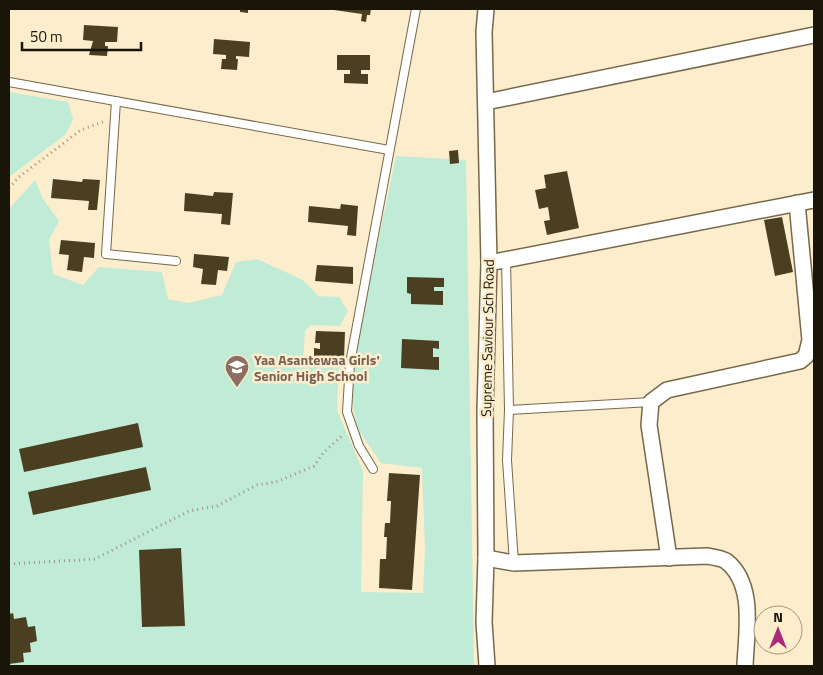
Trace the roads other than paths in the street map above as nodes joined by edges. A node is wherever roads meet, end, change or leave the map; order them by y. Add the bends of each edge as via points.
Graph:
1 (416, 9) edge
2 (486, 9) edge
3 (814, 35) edge
4 (9, 82) edge
5 (116, 101) junction
6 (486, 102) junction
7 (389, 150) junction
8 (814, 200) edge
9 (797, 203) junction
10 (506, 259) junction
11 (176, 261) dead end
12 (489, 263) junction
13 (812, 349) edge
14 (652, 402) junction
15 (509, 410) junction
16 (373, 469) dead end
17 (486, 558) junction
18 (669, 558) junction
19 (514, 563) junction
20 (487, 666) edge
21 (745, 666) edge

1 - 7 lane
2 - 6 street, Supreme Saviour Sch Road
3 - 6 street
4 - 5 lane
5 - 7 lane
5 - 11 lane via 106,254
6 - 12 street, Supreme Saviour Sch Road
7 - 16 lane via 350,363 347,412 359,446
8 - 9 street
9 - 10 street
9 - 13 street
10 - 12 street
10 - 15 lane
12 - 17 street, Supreme Saviour Sch Road
13 - 14 street via 800,361 667,390
14 - 15 lane
14 - 18 street via 649,425
15 - 19 lane via 507,460
17 - 19 street
17 - 20 street, Supreme Saviour Sch Road via 484,622
18 - 19 street
18 - 21 street via 707,556 724,560 736,572 747,606

